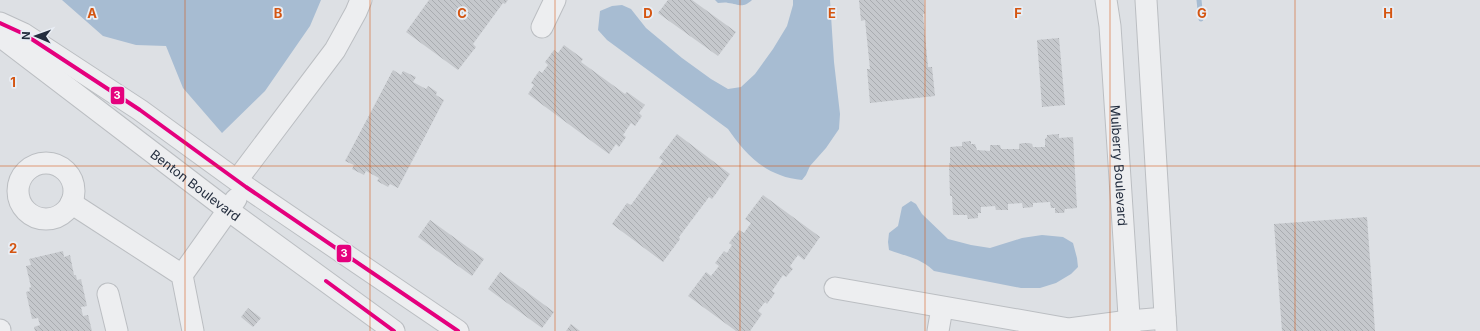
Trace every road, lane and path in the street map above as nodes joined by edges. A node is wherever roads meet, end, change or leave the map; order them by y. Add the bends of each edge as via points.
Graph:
1 (361, 0) edge
2 (555, 0) edge
3 (1106, 0) edge
4 (1146, 0) edge
5 (0, 23) edge
6 (542, 27) dead end
7 (0, 36) edge
8 (242, 183) junction
9 (72, 203) dead end
10 (228, 210) junction
11 (182, 275) junction
12 (835, 288) dead end
13 (108, 294) dead end
14 (942, 308) junction
15 (1166, 325) edge
16 (1130, 326) edge
17 (1069, 330) edge
18 (117, 331) edge
19 (193, 331) edge
20 (394, 331) edge
21 (458, 331) edge
22 (938, 331) edge

1 - 8 street via 335,50
2 - 6 street
3 - 16 street, Mulberry Boulevard via 1110,26
4 - 15 street
5 - 8 street via 24,34 140,110
7 - 10 street, Benton Boulevard
8 - 10 street
8 - 21 street
9 - 11 street
10 - 11 street
10 - 20 street, Benton Boulevard
11 - 19 street
12 - 14 street
13 - 18 street
14 - 17 street
14 - 22 street
15 - 16 street
16 - 17 street

